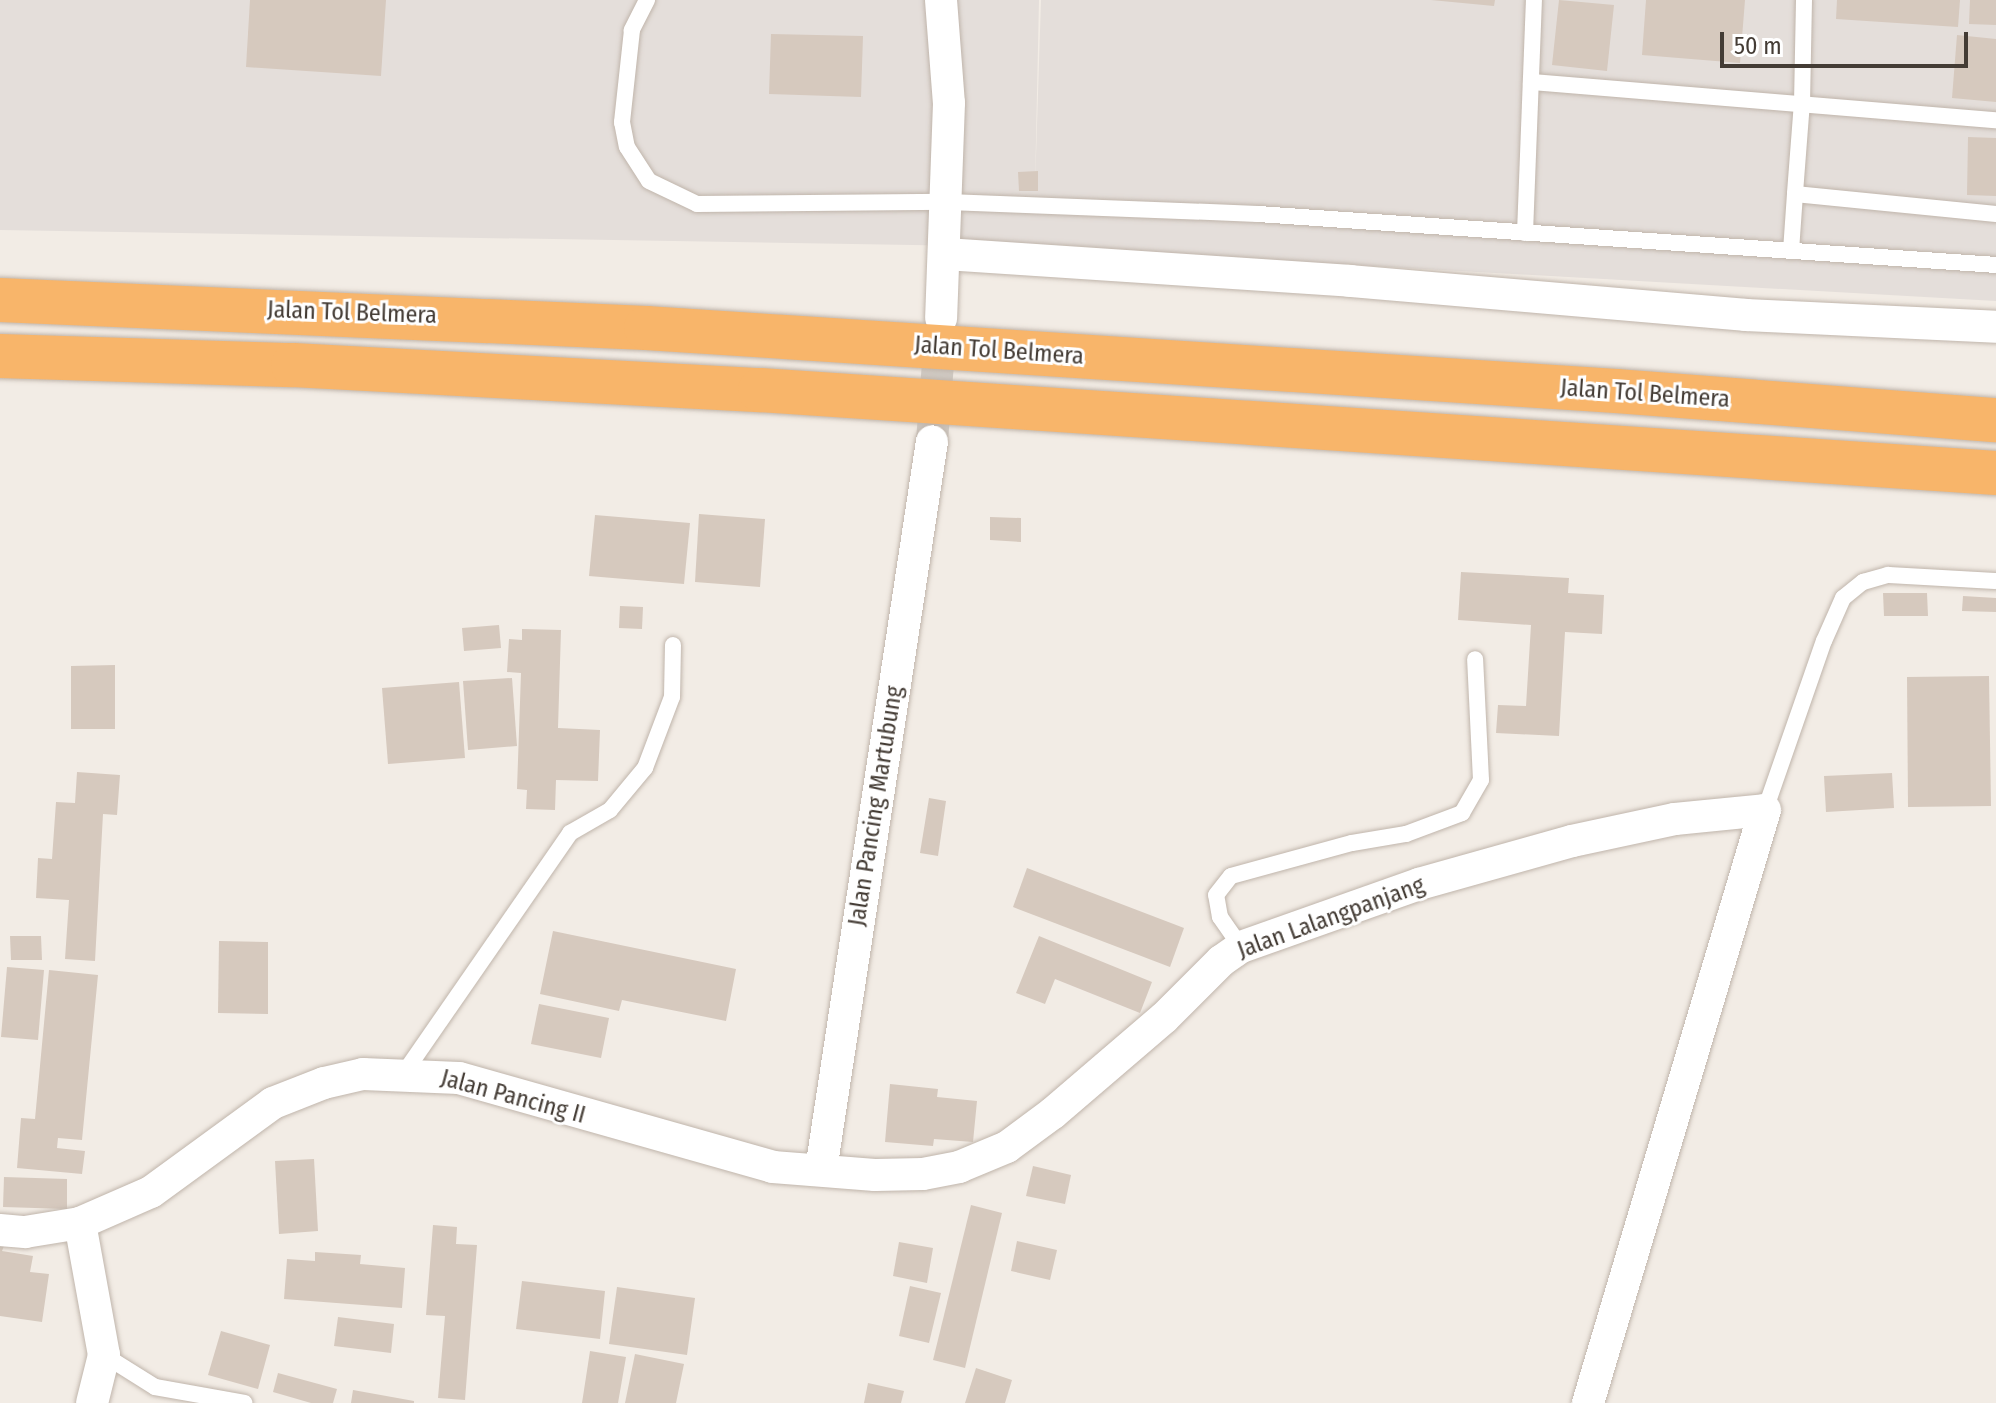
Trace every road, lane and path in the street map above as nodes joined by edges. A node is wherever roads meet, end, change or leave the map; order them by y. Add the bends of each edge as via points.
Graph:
1 (647, 0) edge
2 (941, 0) edge
3 (1534, 0) edge
4 (1804, 0) edge
5 (1531, 82) junction
6 (1802, 102) junction
7 (1996, 120) edge
8 (1795, 194) junction
9 (948, 202) junction
10 (1996, 214) edge
11 (1525, 233) junction
12 (1791, 251) junction
13 (946, 254) junction
14 (1996, 265) edge
15 (0, 300) edge
16 (941, 318) tunnel mouth
17 (1996, 327) edge
18 (0, 356) edge
19 (1996, 420) edge
20 (932, 441) tunnel mouth
21 (1996, 473) edge
22 (1996, 581) edge
23 (673, 645) dead end
24 (1475, 659) dead end
25 (1765, 810) junction
26 (1241, 947) junction
27 (404, 1073) junction
28 (821, 1170) junction
29 (80, 1223) junction
30 (0, 1230) edge
31 (104, 1355) junction
32 (92, 1403) edge
33 (245, 1403) edge
34 (1588, 1403) edge

1 - 9 lane via 632,30 622,122 627,147 649,181 697,204
2 - 9 street via 949,103
3 - 5 lane
4 - 6 lane
5 - 6 lane
5 - 11 lane
6 - 7 lane
6 - 8 lane
8 - 10 lane
8 - 12 lane
9 - 11 lane via 1258,214
9 - 13 street
11 - 12 lane
12 - 14 lane
13 - 16 street
13 - 17 street via 1746,315
15 - 19 highway, Jalan Tol Belmera via 646,328
18 - 21 highway via 293,365 760,390
20 - 28 street, Jalan Pancing Martubung
22 - 25 lane via 1888,575 1863,582 1843,598
23 - 27 lane via 672,697 645,768 610,810 570,833
24 - 26 lane via 1481,780 1462,813 1406,834 1231,876 1216,895 1220,917
25 - 26 street, Jalan Lalangpanjang via 1675,819 1572,841 1419,884
25 - 34 street
26 - 28 street, Jalan Lalangpanjang via 1053,1113 1007,1147 959,1167 923,1174
27 - 28 street, Jalan Pancing II via 459,1078 773,1167
27 - 29 street, Jalan Pancing II via 363,1074 273,1103 151,1192
29 - 30 street, Jalan Pancing II via 25,1232
29 - 31 street
31 - 32 street
31 - 33 lane via 155,1387

